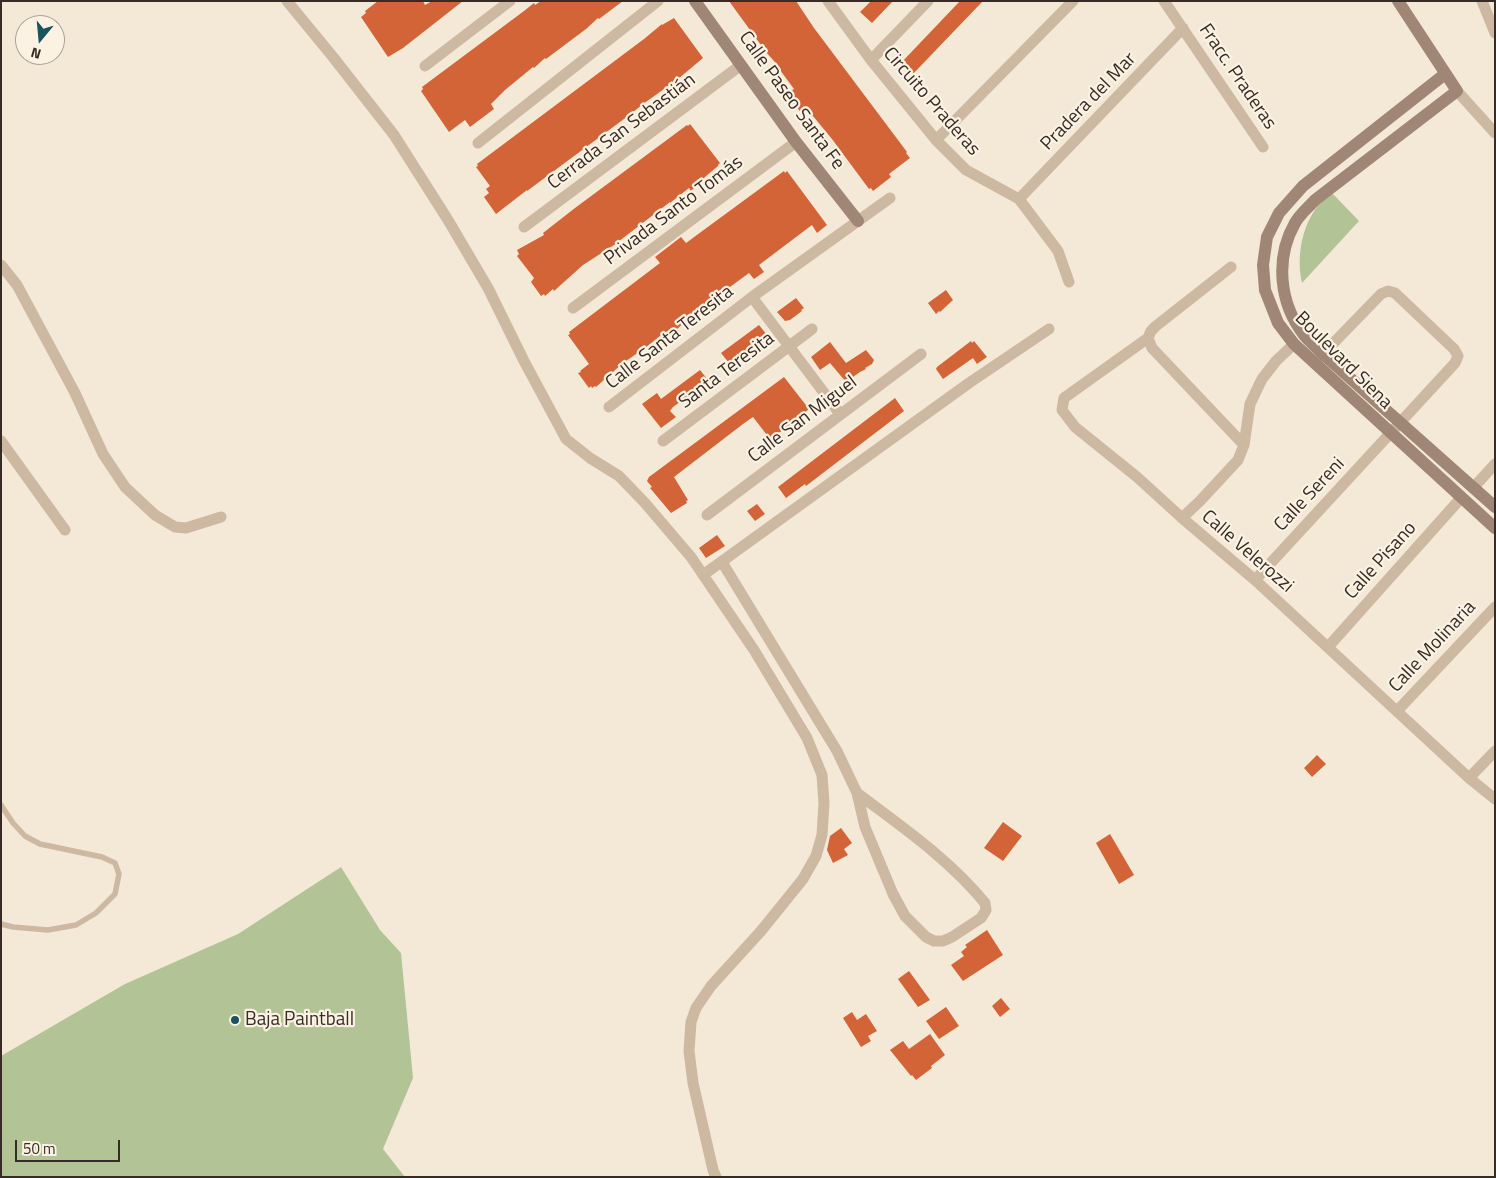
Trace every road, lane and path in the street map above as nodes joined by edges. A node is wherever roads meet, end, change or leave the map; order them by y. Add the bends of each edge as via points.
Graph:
1 (288, 1) edge
2 (510, 1) edge
3 (658, 1) edge
4 (695, 1) edge
5 (828, 1) edge
6 (928, 1) edge
7 (1073, 1) edge
8 (1164, 1) edge
9 (1398, 1) edge
10 (1482, 1) edge
11 (1183, 28) junction
12 (1495, 33) edge
13 (871, 60) junction
14 (741, 65) junction
15 (425, 66) dead end
16 (1445, 74) junction
17 (1457, 91) junction
18 (1495, 133) edge
19 (936, 140) junction
20 (796, 142) junction
21 (478, 143) dead end
22 (1263, 147) dead end
23 (890, 198) dead end
24 (1019, 199) junction
25 (858, 221) junction
26 (524, 228) dead end
27 (1, 265) edge
28 (1231, 267) dead end
29 (1069, 282) dead end
30 (752, 297) junction
31 (573, 308) dead end
32 (812, 329) dead end
33 (1049, 329) dead end
34 (1148, 338) junction
35 (1294, 344) junction
36 (790, 346) junction
37 (921, 354) dead end
38 (1323, 354) junction
39 (1314, 364) junction
40 (609, 407) dead end
41 (840, 414) junction
42 (1400, 422) junction
43 (1390, 433) junction
44 (1, 441) edge
45 (663, 441) dead end
46 (1244, 445) junction
47 (1495, 464) edge
48 (1473, 488) junction
49 (1461, 498) junction
50 (1495, 507) edge
51 (707, 515) dead end
52 (221, 517) dead end
53 (1182, 518) junction
54 (1495, 528) edge
55 (65, 530) dead end
56 (722, 562) junction
57 (703, 575) junction
58 (1255, 580) junction
59 (1495, 606) edge
60 (1328, 647) junction
61 (1397, 711) junction
62 (1495, 751) edge
63 (1469, 778) junction
64 (857, 793) junction
65 (1495, 799) edge
66 (1, 805) edge
67 (1, 924) edge
68 (716, 1177) edge

1 - 57 street via 404,150 488,288 566,439 618,476 650,509
2 - 15 street
3 - 21 street
4 - 14 street, Calle Paseo Santa Fe
5 - 13 street, Circuito Praderas
6 - 13 street
7 - 19 street
8 - 11 street, Fracc. Praderas
9 - 16 street
10 - 12 street
11 - 22 street, Fracc. Praderas
11 - 24 street, Pradera del Mar
13 - 19 street, Circuito Praderas
14 - 20 street, Calle Paseo Santa Fe
14 - 26 street, Cerrada San Sebastián
16 - 17 street
16 - 35 street, Boulevard Siena via 1303,186 1279,213 1267,237 1263,265 1265,290 1278,323
17 - 18 street
17 - 38 street, Boulevard Siena via 1316,200 1296,221 1286,242 1283,288 1290,312 1304,335
19 - 24 street, Circuito Praderas via 966,170
20 - 25 street, Calle Paseo Santa Fe
20 - 31 street, Privada Santo Tomás
23 - 25 street, Calle Santa Teresita
24 - 29 street, Circuito Praderas via 1058,251
25 - 30 street, Calle Santa Teresita
27 - 52 street via 17,284 75,393 103,454 125,487 155,515 175,527 186,528
28 - 34 street, Calle Velerozzi via 1156,326
30 - 36 street, Calle Santa Teresita
30 - 40 street, Calle Santa Teresita
32 - 36 street, Santa Teresita
33 - 56 street
34 - 46 street via 1152,348
34 - 53 street, Calle Velerozzi via 1064,398 1062,410 1075,427
35 - 39 street, Boulevard Siena
35 - 46 street via 1262,379 1250,404
36 - 41 street, Calle Santa Teresita
36 - 45 street, Santa Teresita
37 - 41 street, Calle San Miguel
38 - 39 street
38 - 42 street, Boulevard Siena
38 - 42 street, Calle Sereni via 1380,294 1388,291 1402,300 1458,356 1455,364
39 - 43 street, Boulevard Siena
41 - 51 street, Calle San Miguel
42 - 43 street, Calle Sereni
42 - 48 street, Boulevard Siena
43 - 49 street, Boulevard Siena
43 - 58 street, Calle Sereni
44 - 55 street
46 - 53 street via 1238,460
47 - 48 street
48 - 50 street, Boulevard Siena
49 - 54 street, Boulevard Siena
49 - 60 street, Calle Pisano
53 - 58 street, Calle Velerozzi
56 - 57 street
56 - 64 street via 837,750
57 - 68 street via 754,650 807,738 822,775 824,803 822,834 816,856 803,879 711,986 691,1022 689,1051 693,1083
58 - 60 street, Calle Velerozzi
59 - 61 street, Calle Molinaria
60 - 61 street, Calle Velerozzi
61 - 63 street, Calle Velerozzi
62 - 63 street
63 - 65 street, Calle Velerozzi
64 - 64 street via 865,827 893,894 905,916 919,931 934,941 943,941 981,918 986,910 985,903 955,870
66 - 67 lane via 24,836 40,844 102,857 115,863 119,874 115,894 96,913 76,926 48,930

